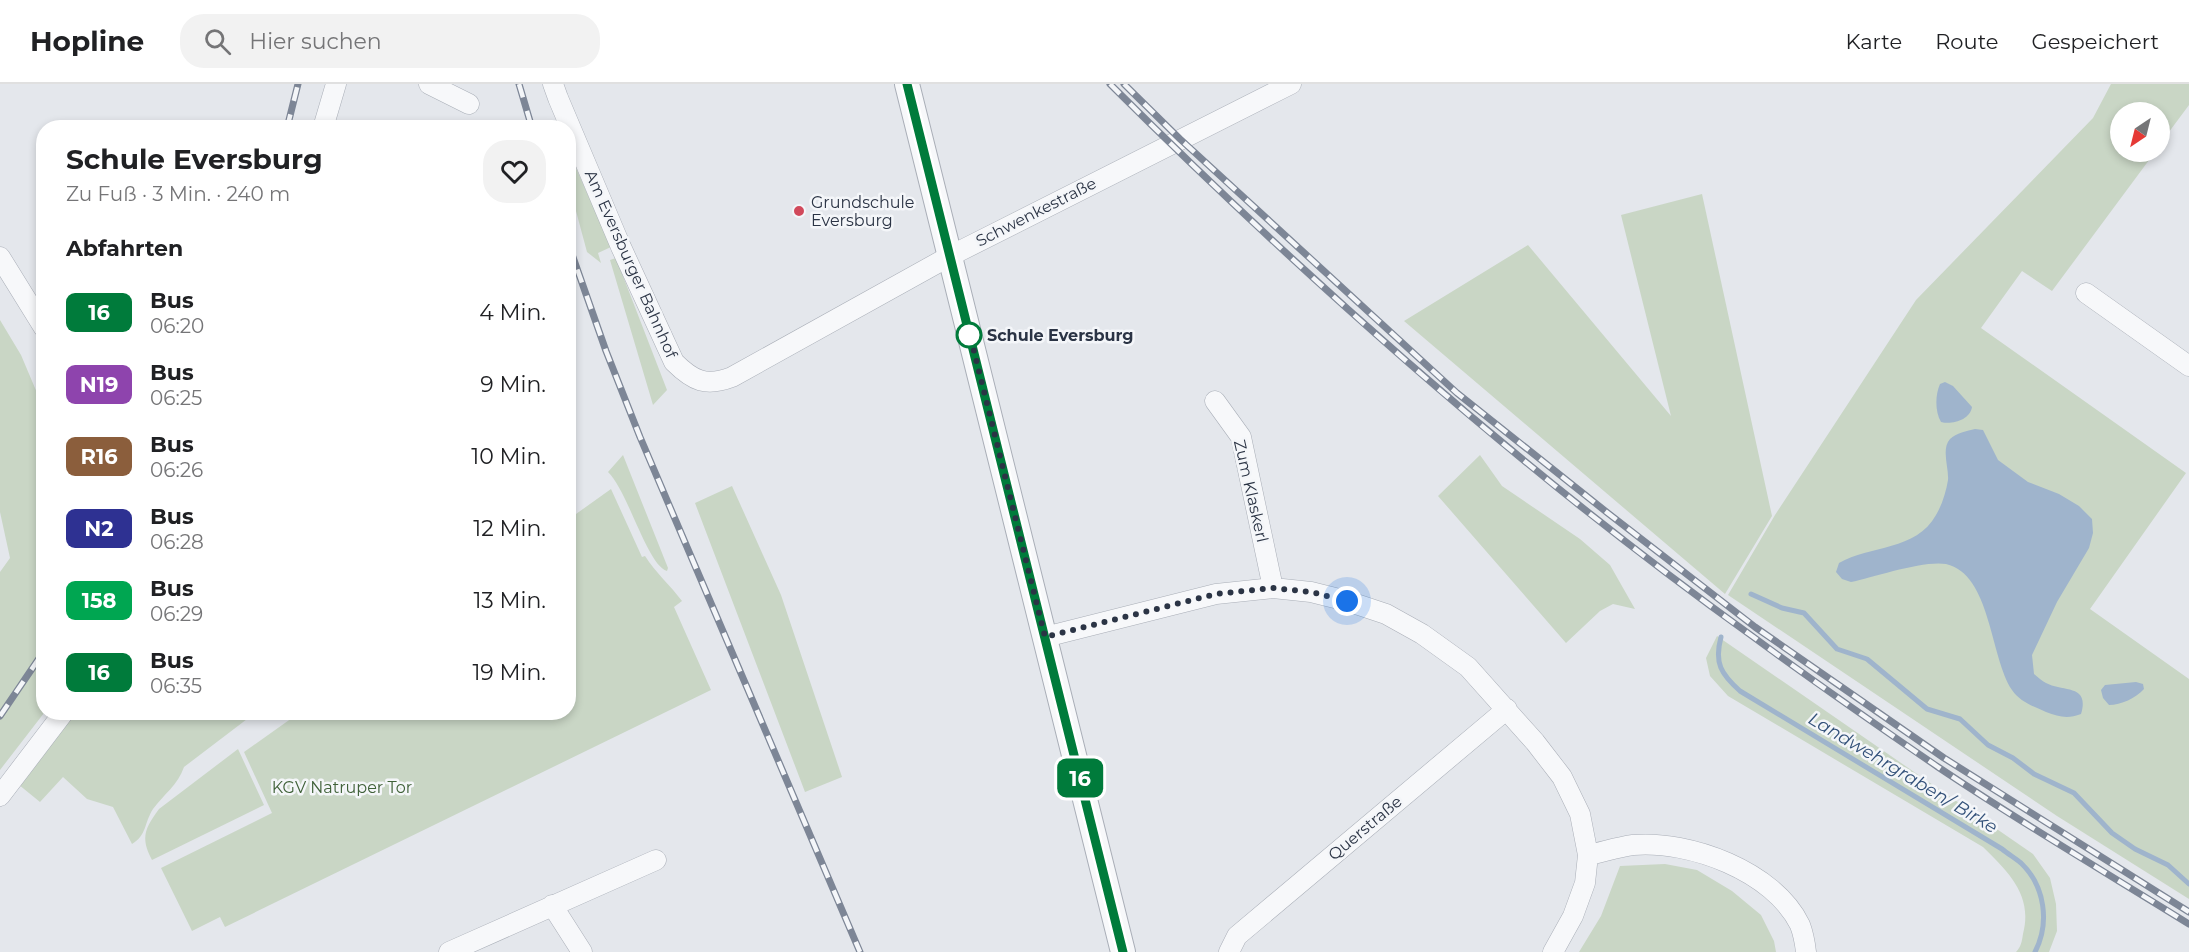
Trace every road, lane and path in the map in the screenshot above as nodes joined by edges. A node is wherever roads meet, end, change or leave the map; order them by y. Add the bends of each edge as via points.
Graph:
1 (336, 84) edge
2 (429, 84) edge
3 (554, 84) edge
4 (907, 84) edge
5 (1291, 84) edge
6 (469, 104) dead end
7 (325, 120) edge
8 (567, 120) edge
9 (576, 140) edge
10 (950, 256) junction
11 (0, 257) edge
12 (2086, 293) dead end
13 (36, 315) edge
14 (2189, 366) edge
15 (686, 374) joint
16 (1215, 401) dead end
17 (1273, 588) junction
18 (1045, 637) junction
19 (1507, 709) junction
20 (58, 720) edge
21 (0, 796) edge
22 (1588, 855) junction
23 (656, 860) dead end
24 (552, 905) junction
25 (449, 952) edge
26 (582, 952) edge
27 (1123, 952) edge
28 (1229, 952) edge
29 (1553, 952) edge
30 (1806, 952) edge

1 - 7 street
2 - 6 street
3 - 8 street, Am Eversburger Bahnhof
4 - 10 street
5 - 10 street, Schwenkestraße
9 - 15 street, Am Eversburger Bahnhof via 675,362
10 - 15 street, Schwenkestraße via 732,377 718,382 700,381
10 - 18 street
11 - 13 street
12 - 14 street
16 - 17 street, Zum Klaskerl via 1241,437
17 - 18 street via 1216,594
17 - 19 street via 1338,598 1386,614 1467,667
18 - 27 street
19 - 22 street via 1562,777 1580,814
19 - 28 street, Querstraße via 1237,936
20 - 21 street
22 - 29 street via 1585,883
22 - 30 street via 1633,845 1668,846 1721,860 1771,890 1789,909 1800,926
23 - 24 street
24 - 25 street
24 - 26 street

